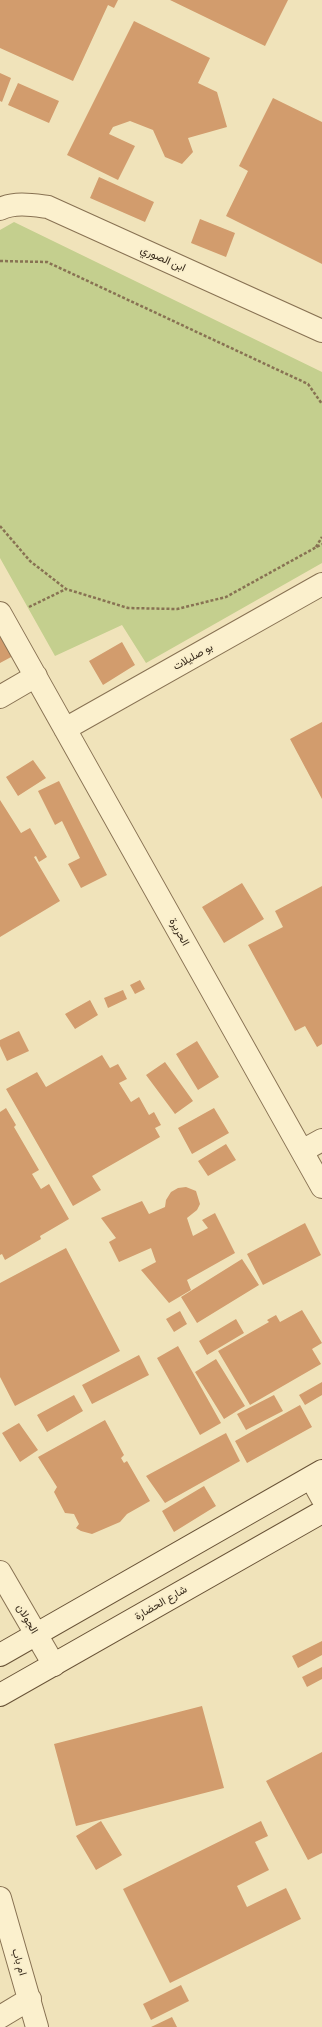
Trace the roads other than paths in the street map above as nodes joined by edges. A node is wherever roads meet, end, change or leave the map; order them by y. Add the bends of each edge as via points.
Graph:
1 (0, 209) edge
2 (322, 331) edge
3 (322, 584) edge
4 (2, 616) edge
5 (36, 676) junction
6 (0, 697) edge
7 (65, 729) junction
8 (322, 1140) edge
9 (302, 1151) junction
10 (322, 1187) edge
11 (316, 1474) edge
12 (322, 1498) edge
13 (322, 1512) edge
14 (0, 1572) edge
15 (35, 1634) junction
16 (0, 1654) edge
17 (54, 1665) junction
18 (0, 1695) edge
19 (0, 1898) edge
20 (30, 1999) junction
21 (0, 2017) edge
22 (37, 2027) edge

1 - 2 street, ابن الصوري via 29,205 48,207
3 - 7 street, بو صليلات
4 - 5 street, الحريرة
5 - 6 street
5 - 7 street, الحريرة
7 - 9 street, الحريرة
8 - 9 street
9 - 10 street, الحريرة
11 - 12 street
11 - 15 street
13 - 17 street, شارع الحضارة
14 - 15 street, الجولان
15 - 16 street
15 - 17 street, الجولان
17 - 18 street, شارع الحضارة
19 - 20 street, ام باب
20 - 21 street
20 - 22 street, ام باب

